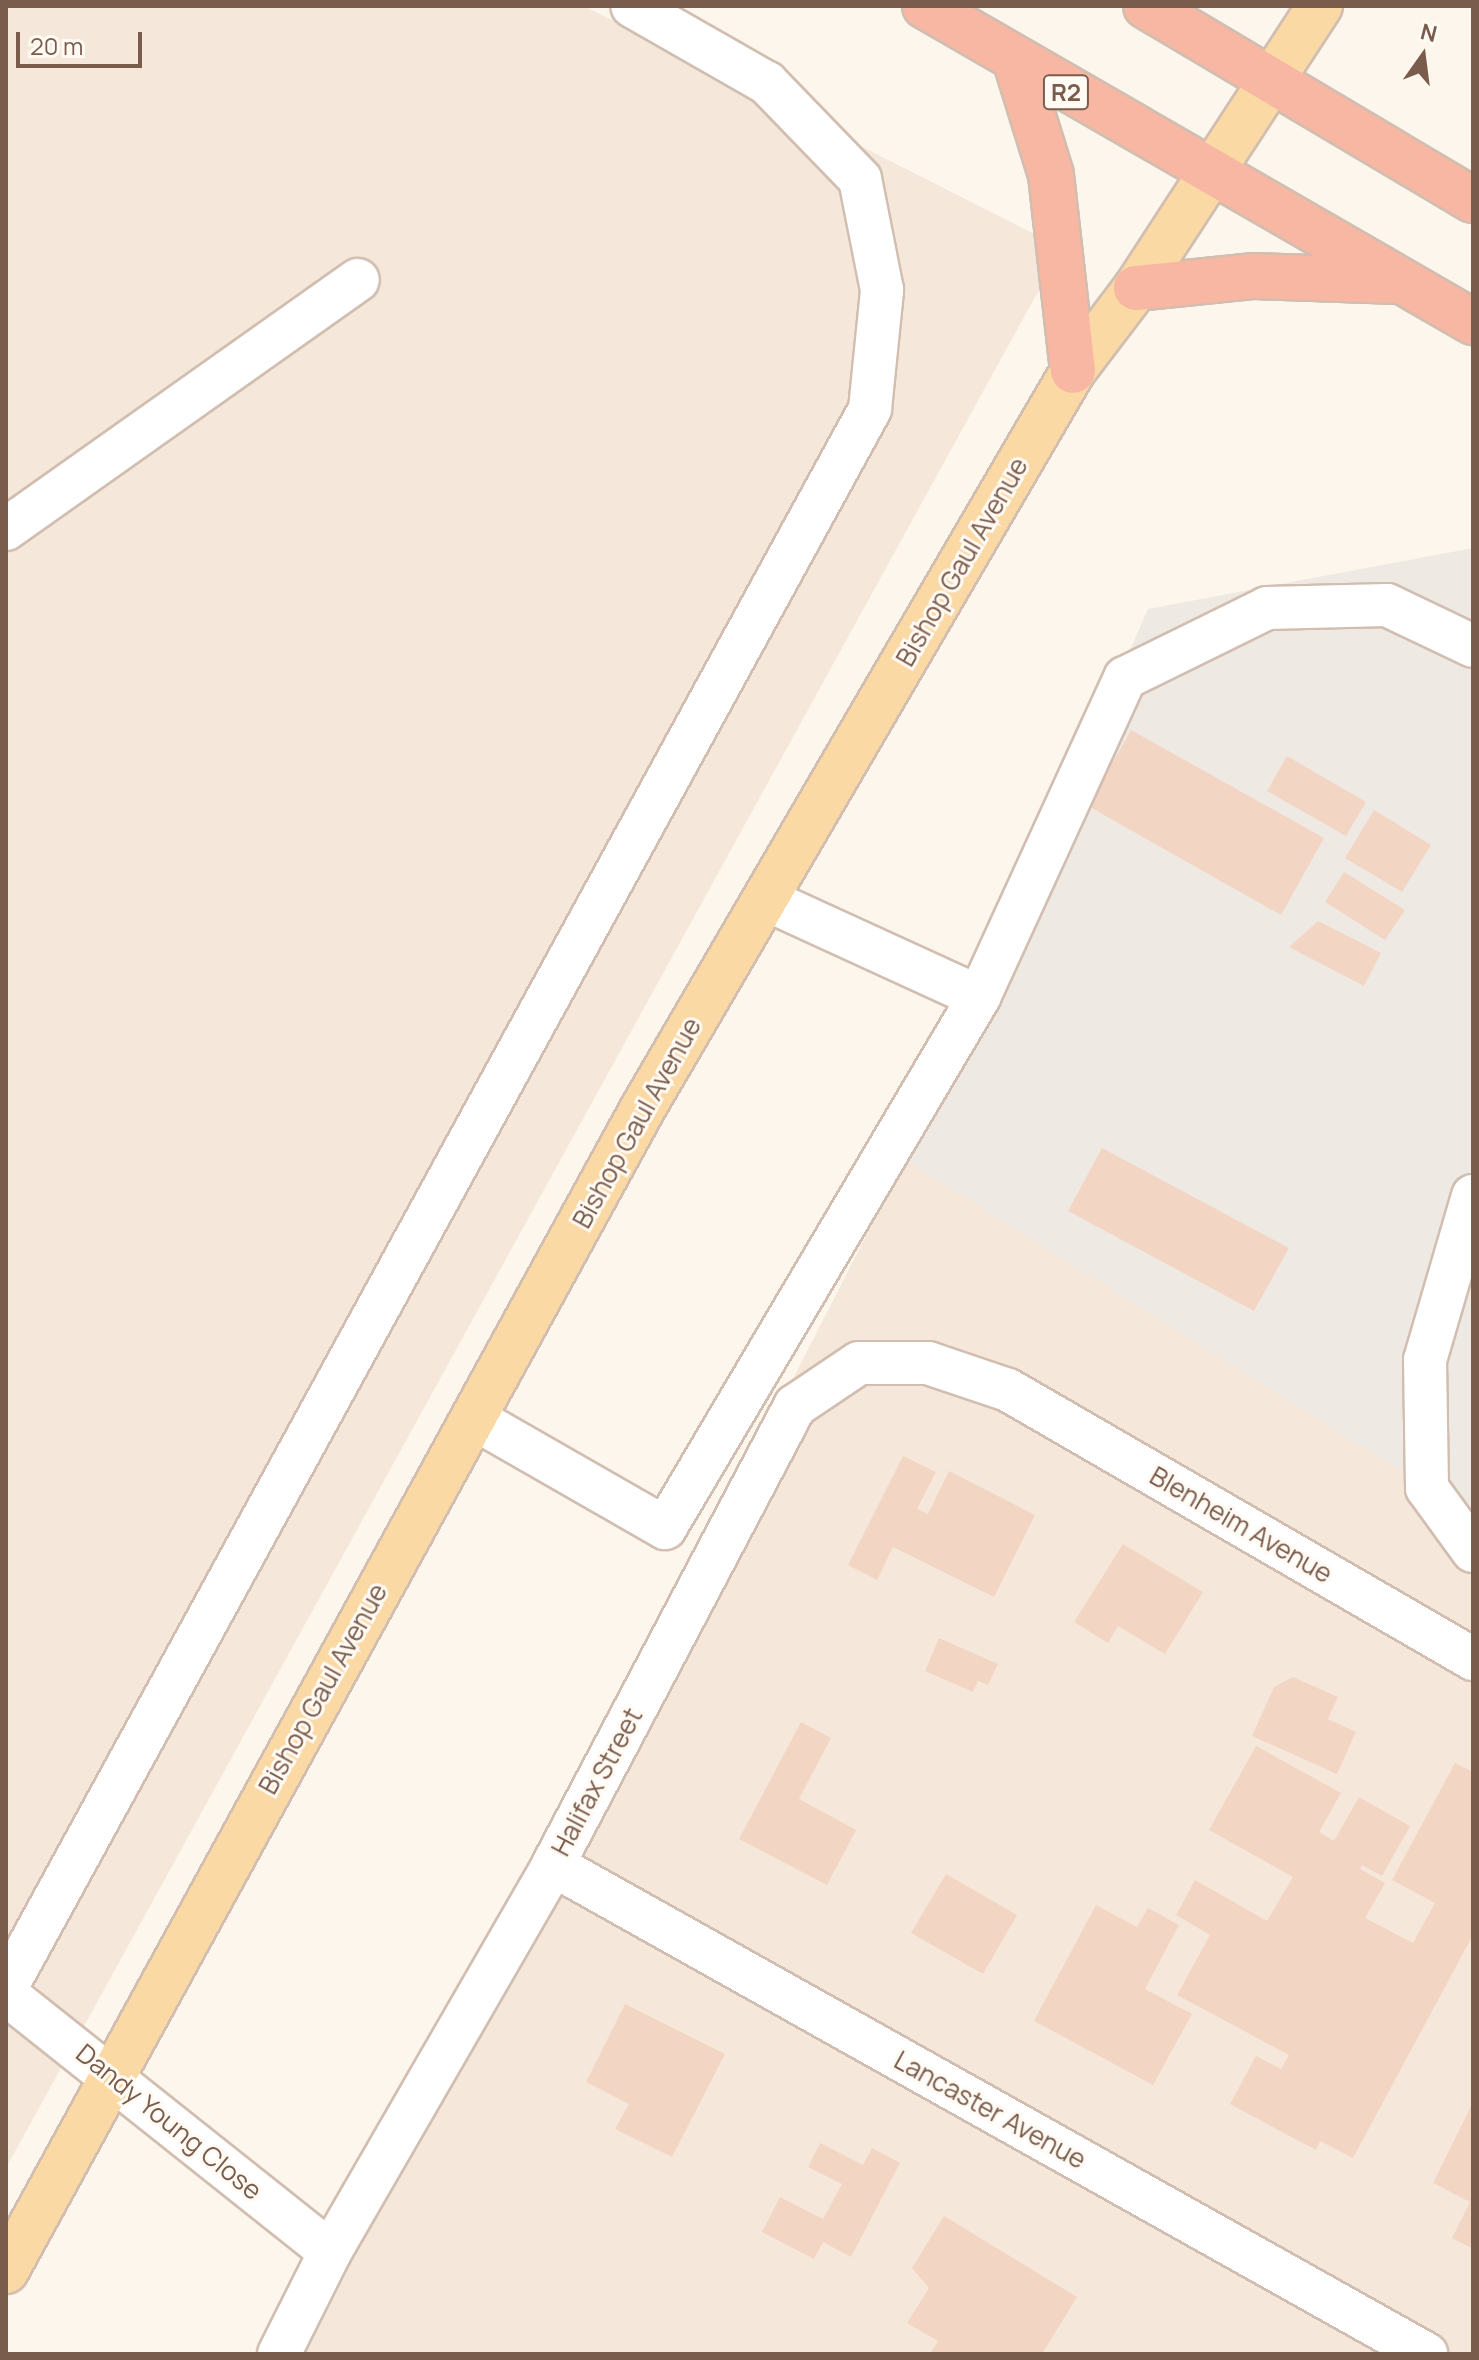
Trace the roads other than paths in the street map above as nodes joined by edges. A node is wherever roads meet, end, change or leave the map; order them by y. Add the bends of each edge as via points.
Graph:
1 (632, 6) edge
2 (925, 6) edge
3 (1146, 6) edge
4 (1320, 6) edge
5 (1017, 65) junction
6 (1273, 83) junction
7 (1210, 172) junction
8 (1473, 200) edge
9 (358, 280) dead end
10 (1405, 282) junction
11 (1136, 288) junction
12 (1473, 322) edge
13 (1073, 371) junction
14 (6, 529) edge
15 (1473, 646) edge
16 (765, 899) junction
17 (979, 997) junction
18 (1473, 1196) edge
19 (1008, 1390) joint
20 (473, 1418) junction
21 (1473, 1551) edge
22 (1473, 1659) edge
23 (553, 1865) junction
24 (6, 1991) edge
25 (109, 2073) junction
26 (330, 2252) junction
27 (6, 2271) edge
28 (279, 2354) edge
29 (1426, 2354) edge

1 - 24 street via 767,83 860,179 882,290 870,409
2 - 5 highway, R2
3 - 6 highway
4 - 6 main road, Bishop Gaul Avenue
5 - 7 highway, R2
5 - 13 highway via 1051,175
6 - 7 main road, Bishop Gaul Avenue
6 - 8 highway
7 - 10 highway, R2
7 - 11 main road, Bishop Gaul Avenue
9 - 14 street
10 - 11 highway via 1254,276
10 - 12 highway, R2
11 - 13 main road, Bishop Gaul Avenue
13 - 16 main road, Bishop Gaul Avenue
15 - 17 street via 1387,605 1267,608 1125,678
16 - 17 street
16 - 20 main road, Bishop Gaul Avenue
17 - 20 street via 665,1528
18 - 21 street via 1425,1360 1427,1488
19 - 22 street, Blenheim Avenue
19 - 23 street, Halifax Street via 928,1363 859,1363 795,1406
20 - 25 main road, Bishop Gaul Avenue
23 - 26 street, Halifax Street
23 - 29 street, Lancaster Avenue
24 - 25 street, Dandy Young Close
25 - 26 street, Dandy Young Close
25 - 27 main road, Bishop Gaul Avenue
26 - 28 street, Halifax Street

